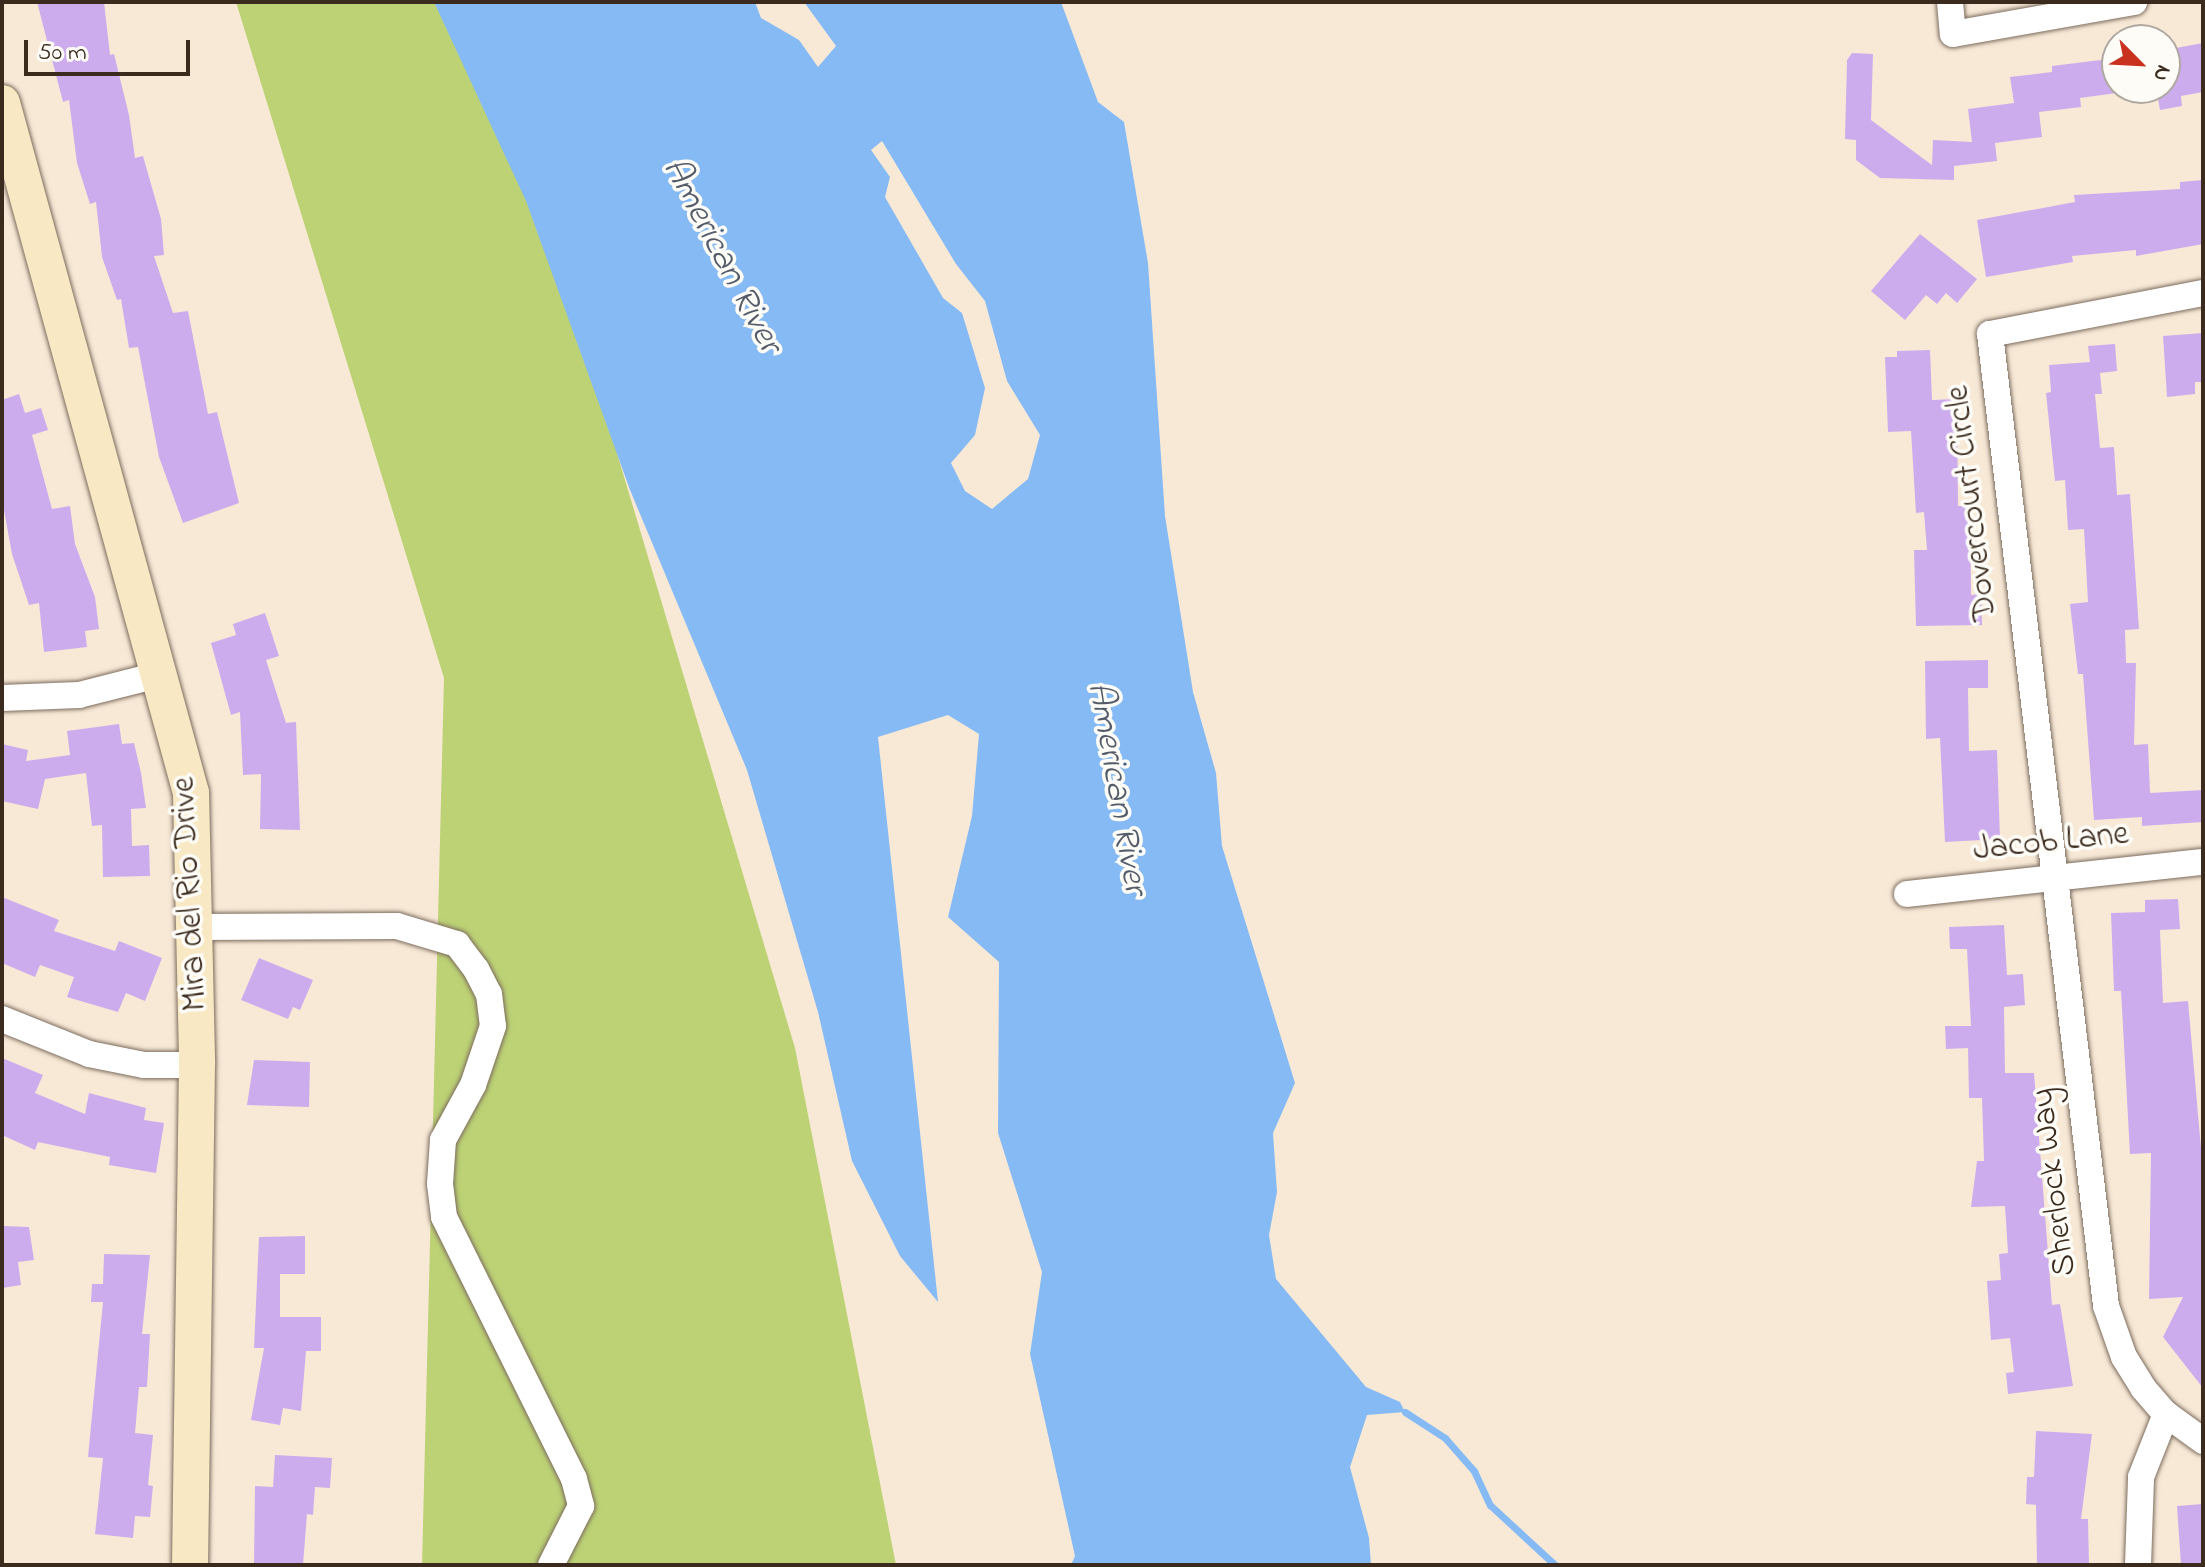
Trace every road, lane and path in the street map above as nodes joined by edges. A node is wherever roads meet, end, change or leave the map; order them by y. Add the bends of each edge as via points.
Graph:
1 (1950, 2) edge
2 (2134, 2) edge
3 (2, 103) edge
4 (2203, 293) edge
5 (162, 674) junction
6 (2, 698) edge
7 (2203, 862) edge
8 (2054, 879) junction
9 (1907, 894) dead end
10 (197, 927) junction
11 (2, 1019) edge
12 (197, 1065) junction
13 (2166, 1414) junction
14 (2203, 1441) edge
15 (190, 1565) edge
16 (551, 1565) edge
17 (2138, 1565) edge

1 - 2 street via 1953,34
3 - 5 street, Mira del Rio Drive
4 - 8 street, Dovercourt Circle via 1990,334
5 - 6 street via 79,695
5 - 10 street, Mira del Rio Drive via 191,793
7 - 8 street, Jacob Lane
8 - 9 street, Jacob Lane
8 - 13 street, Sherlock Way via 2106,1306 2124,1357
10 - 12 street, Mira del Rio Drive
10 - 16 street via 397,926 457,944 476,969 489,994 493,1026 482,1065 443,1140 444,1217 574,1479 581,1506
11 - 12 street via 89,1054 144,1065
12 - 15 street, Mira del Rio Drive
13 - 14 street, Sherlock Way
13 - 17 street via 2141,1477

